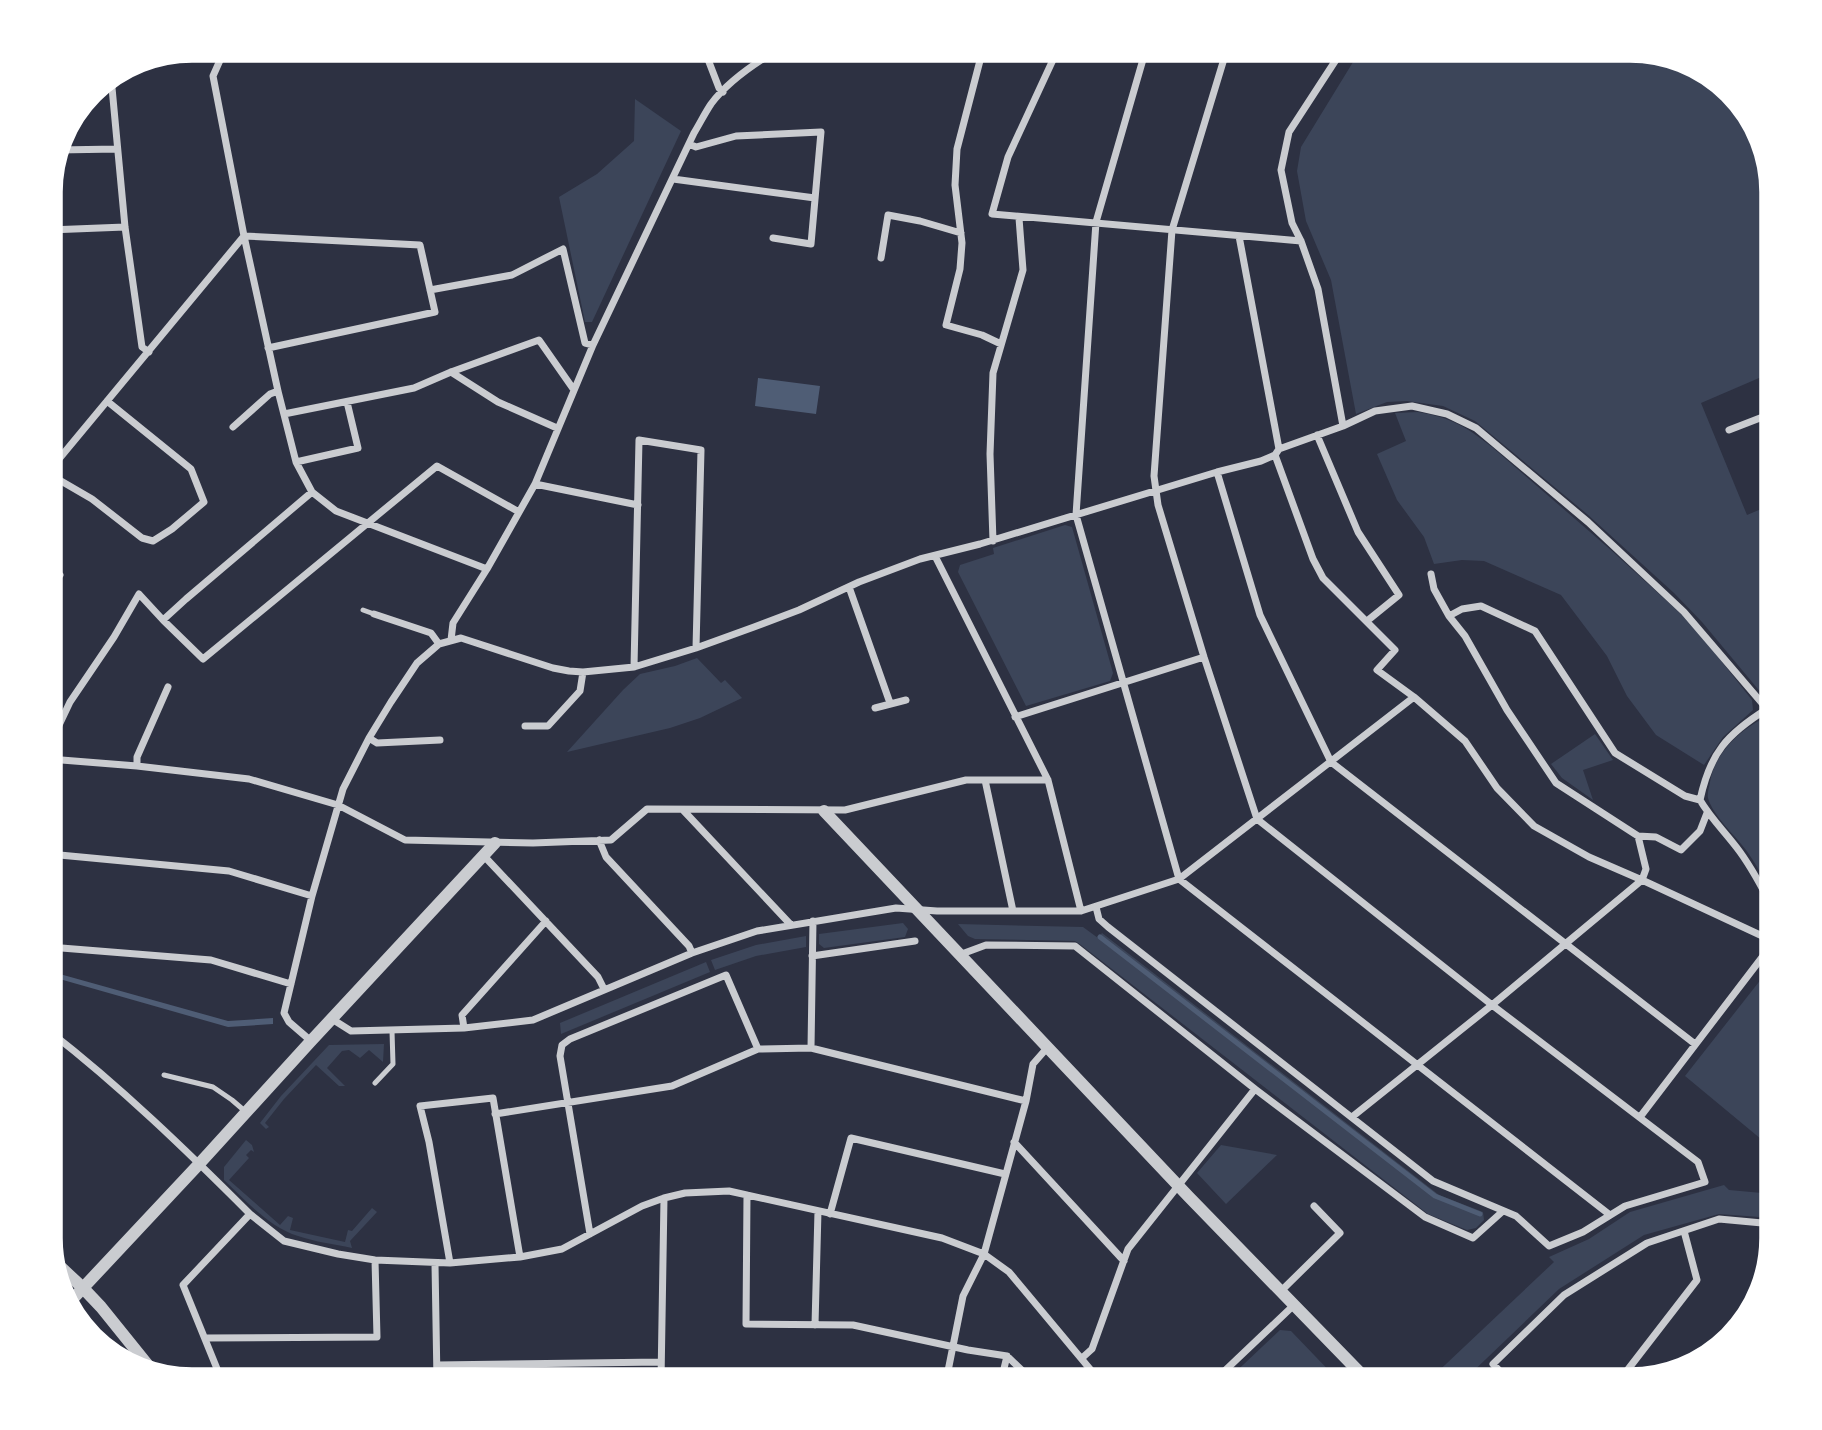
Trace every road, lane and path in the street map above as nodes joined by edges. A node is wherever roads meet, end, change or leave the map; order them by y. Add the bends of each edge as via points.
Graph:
1 (220, 61) edge
2 (709, 61) edge
3 (761, 61) edge
4 (980, 61) edge
5 (1052, 61) edge
6 (1143, 61) edge
7 (1223, 61) edge
8 (1335, 61) edge
9 (112, 88) edge
10 (723, 92) junction
11 (689, 144) junction
12 (117, 149) junction
13 (69, 150) edge
14 (673, 179) junction
15 (815, 198) junction
16 (1019, 218) junction
17 (1096, 222) junction
18 (125, 227) junction
19 (62, 229) edge
20 (1172, 230) junction
21 (961, 233) junction
22 (244, 236) junction
23 (1239, 236) junction
24 (773, 237) dead end
25 (1301, 241) junction
26 (881, 258) dead end
27 (430, 290) junction
28 (1001, 344) junction
29 (593, 345) junction
30 (268, 348) junction
31 (149, 352) junction
32 (451, 372) junction
33 (574, 390) junction
34 (278, 391) junction
35 (107, 401) junction
36 (347, 402) junction
37 (284, 414) junction
38 (1761, 418) edge
39 (1343, 426) junction
40 (233, 427) dead end
41 (557, 428) junction
42 (1729, 430) dead end
43 (1317, 435) junction
44 (1277, 452) junction
45 (62, 456) edge
46 (296, 462) junction
47 (1217, 472) junction
48 (62, 480) edge
49 (535, 484) junction
50 (1156, 491) junction
51 (312, 492) junction
52 (638, 505) junction
53 (519, 512) junction
54 (1076, 515) junction
55 (367, 523) junction
56 (993, 541) junction
57 (935, 556) junction
58 (487, 569) junction
59 (1431, 574) dead end
60 (849, 587) junction
61 (363, 610) dead end
62 (374, 614) joint
63 (1449, 616) junction
64 (163, 620) junction
65 (1367, 621) junction
66 (451, 640) junction
67 (439, 644) junction
68 (696, 648) junction
69 (1204, 657) junction
70 (634, 667) junction
71 (583, 672) junction
72 (1123, 683) junction
73 (168, 687) dead end
74 (1414, 698) junction
75 (1761, 699) edge
76 (906, 700) dead end
77 (890, 703) junction
78 (875, 708) dead end
79 (1761, 715) edge
80 (1015, 717) junction
81 (62, 719) edge
82 (525, 726) dead end
83 (369, 738) junction
84 (440, 740) dead end
85 (62, 760) edge
86 (1331, 762) junction
87 (136, 766) junction
88 (985, 780) junction
89 (1048, 780) junction
90 (1700, 800) junction
91 (338, 805) junction
92 (683, 810) junction
93 (824, 811) junction
94 (1707, 813) junction
95 (1257, 819) junction
96 (1638, 836) junction
97 (599, 841) junction
98 (495, 843) junction
99 (62, 855) edge
100 (484, 856) junction
101 (1179, 879) junction
102 (1642, 880) junction
103 (1761, 884) edge
104 (313, 896) junction
105 (1096, 907) junction
106 (916, 909) junction
107 (1013, 911) junction
108 (1080, 911) junction
109 (546, 921) junction
110 (813, 921) junction
111 (791, 925) junction
112 (1761, 936) edge
113 (915, 941) dead end
114 (1566, 943) junction
115 (62, 948) edge
116 (692, 953) junction
117 (959, 955) junction
118 (812, 956) junction
119 (1761, 958) edge
120 (291, 984) junction
121 (604, 989) junction
122 (1492, 1005) junction
123 (332, 1018) junction
124 (464, 1028) junction
125 (392, 1031) junction
126 (62, 1041) edge
127 (311, 1041) junction
128 (1695, 1044) junction
129 (811, 1048) junction
130 (1047, 1048) junction
131 (758, 1049) junction
132 (1418, 1065) junction
133 (164, 1075) dead end
134 (375, 1083) dead end
135 (1255, 1090) junction
136 (1026, 1101) junction
137 (567, 1102) junction
138 (246, 1112) junction
139 (495, 1114) junction
140 (1352, 1117) junction
141 (1640, 1117) junction
142 (1014, 1142) junction
143 (200, 1163) junction
144 (1005, 1174) junction
145 (1179, 1186) junction
146 (747, 1195) junction
147 (664, 1198) junction
148 (1314, 1206) dead end
149 (818, 1211) junction
150 (1503, 1211) junction
151 (250, 1214) junction
152 (831, 1214) junction
153 (1610, 1215) junction
154 (1761, 1223) edge
155 (1684, 1231) junction
156 (590, 1234) junction
157 (984, 1254) junction
158 (520, 1257) junction
159 (375, 1260) junction
160 (1124, 1261) junction
161 (450, 1263) junction
162 (435, 1264) junction
163 (66, 1272) edge
164 (83, 1288) junction
165 (1280, 1292) junction
166 (75, 1296) edge
167 (1294, 1305) junction
168 (815, 1325) junction
169 (205, 1338) junction
170 (952, 1347) junction
171 (1007, 1356) junction
172 (1082, 1358) junction
173 (143, 1359) edge
174 (661, 1362) junction
175 (437, 1365) junction
176 (217, 1369) edge
177 (437, 1369) edge
178 (661, 1369) edge
179 (948, 1369) edge
180 (1004, 1369) edge
181 (1021, 1369) edge
182 (1091, 1369) edge
183 (1227, 1369) edge
184 (1356, 1369) edge
185 (1498, 1369) edge
186 (1628, 1369) edge

1 - 22 street via 213,76
2 - 10 street
3 - 10 street
4 - 21 street via 957,149 955,185
5 - 16 street via 1008,157 992,214
6 - 17 street
7 - 20 street
8 - 25 street via 1289,132 1281,170 1292,223
9 - 12 street
10 - 11 street
11 - 14 street
11 - 15 street via 696,147 736,136 821,132
12 - 13 street
12 - 18 street
14 - 15 street
14 - 29 street
15 - 24 street via 811,244
16 - 17 street
16 - 28 street via 1023,270
17 - 20 street
17 - 54 street
18 - 19 street
18 - 31 street via 142,346
20 - 23 street
20 - 50 street
21 - 26 street via 888,215
21 - 28 street via 960,269 946,325
22 - 27 street via 420,245
22 - 30 street
22 - 31 street
23 - 25 street
23 - 44 street
25 - 39 street via 1318,289
27 - 29 street via 512,275 563,249 585,343
27 - 30 street via 435,312
28 - 56 street via 993,373
29 - 33 street
30 - 34 street
31 - 35 street
32 - 33 street via 539,340
32 - 36 street via 414,388
32 - 41 street via 498,402
33 - 41 street
34 - 37 street
34 - 40 street
35 - 45 street
35 - 48 street via 191,469 204,502 153,541 142,538
36 - 37 street
36 - 46 street via 358,448
37 - 46 street
38 - 42 street
39 - 43 street
39 - 75 street via 1376,411 1412,406 1447,414 1476,428 1588,522 1684,612
41 - 49 street
43 - 44 street
43 - 65 street via 1358,532 1399,595
44 - 47 street
44 - 65 street via 1323,579
46 - 51 street
47 - 50 street
47 - 86 street via 1260,615
49 - 52 street
49 - 53 street
50 - 54 street
50 - 69 street
51 - 55 street via 336,511
51 - 64 street
52 - 68 street via 639,440 701,450
52 - 70 street
53 - 55 street via 437,466
53 - 58 street
54 - 56 street
54 - 72 street
55 - 58 street
55 - 64 street via 203,659
56 - 57 street
57 - 60 street
57 - 80 street
58 - 66 street via 453,623
59 - 63 street
60 - 68 street
60 - 77 street
61 - 62 lane
62 - 67 street via 431,633
63 - 90 street via 1481,606 1535,631 1615,753 1685,796
63 - 96 street via 1556,783
64 - 81 street via 139,594
65 - 74 street via 1395,650 1377,670
66 - 67 street
66 - 71 street via 461,638 552,668
67 - 83 street via 417,663
68 - 70 street
69 - 72 street
69 - 95 street
70 - 71 street
71 - 82 street via 580,691 548,726
72 - 80 street
72 - 101 street
73 - 87 street
74 - 86 street
74 - 102 street via 1465,741 1497,788 1534,827
76 - 77 street
77 - 78 street
79 - 90 street via 1732,734 1721,748 1704,778
80 - 89 street
83 - 84 street via 377,743
83 - 91 street
85 - 87 street
86 - 95 street
86 - 114 street
87 - 91 street via 249,779
88 - 89 street
88 - 93 street via 966,780 855,808
88 - 107 street
89 - 108 street
90 - 94 street
91 - 98 street via 405,840
91 - 104 street
92 - 93 street
92 - 97 street via 647,809 611,840
92 - 111 street
93 - 106 street
94 - 96 street via 1700,831 1681,850 1656,837
94 - 103 street
95 - 101 street
95 - 122 street
96 - 102 street via 1646,869
97 - 98 street
97 - 116 street via 606,857
98 - 100 street
99 - 104 street via 229,871
100 - 109 street
100 - 123 street
101 - 105 street
101 - 132 street
102 - 112 street
102 - 114 street
104 - 120 street
105 - 108 street
105 - 140 street via 1099,919 1108,927
106 - 107 street
106 - 110 street
106 - 117 street
107 - 108 street
109 - 121 street
109 - 124 street via 462,1015
110 - 111 street
110 - 118 street
111 - 116 street
113 - 118 street
114 - 122 street
114 - 128 street
115 - 120 street via 211,960
116 - 121 street
117 - 130 street
117 - 135 street via 986,945 1075,946
118 - 129 street
119 - 128 street
120 - 127 street via 284,1013
121 - 124 street via 533,1020
122 - 132 street
122 - 141 street
123 - 125 street via 351,1031
123 - 127 street
124 - 125 street
125 - 134 lane via 393,1064
126 - 143 street
127 - 138 street
128 - 141 street
129 - 131 street
129 - 136 street
130 - 136 street via 1033,1064
130 - 145 street
131 - 137 street via 672,1086
131 - 137 street via 726,975 562,1045
132 - 140 street
132 - 153 street
133 - 138 lane via 214,1087
135 - 145 street
135 - 150 street via 1425,1217 1473,1238
136 - 142 street
137 - 139 street
137 - 156 street
138 - 143 street
139 - 158 street
139 - 161 street via 493,1098 420,1106
140 - 150 street via 1433,1181
141 - 153 street via 1698,1162 1705,1182 1625,1206
142 - 144 street
142 - 160 street
143 - 151 street
143 - 164 street
144 - 152 street via 851,1138
144 - 157 street
145 - 160 street via 1128,1249
145 - 165 street
146 - 147 street via 704,1191
146 - 149 street
146 - 168 street via 746,1324
147 - 156 street
147 - 174 street
148 - 165 street via 1340,1233
149 - 152 street
149 - 168 street
150 - 153 street via 1516,1216 1549,1246
151 - 159 street via 284,1241
151 - 169 street via 183,1285
152 - 157 street via 942,1238
154 - 155 street via 1719,1219
155 - 185 street via 1647,1243 1564,1295 1493,1364
155 - 186 street via 1697,1280
156 - 158 street via 562,1249
157 - 170 street via 963,1296
157 - 172 street via 1009,1272
158 - 161 street
159 - 162 street
159 - 169 street via 377,1337
160 - 172 street via 1092,1349
161 - 162 street
162 - 175 street
163 - 164 street
164 - 166 street
164 - 173 street
165 - 167 street
167 - 183 street
167 - 184 street
168 - 170 street via 853,1325
169 - 176 street
170 - 171 street
170 - 179 street
171 - 180 street
171 - 181 street
172 - 182 street
174 - 175 street
174 - 178 street
175 - 177 street

